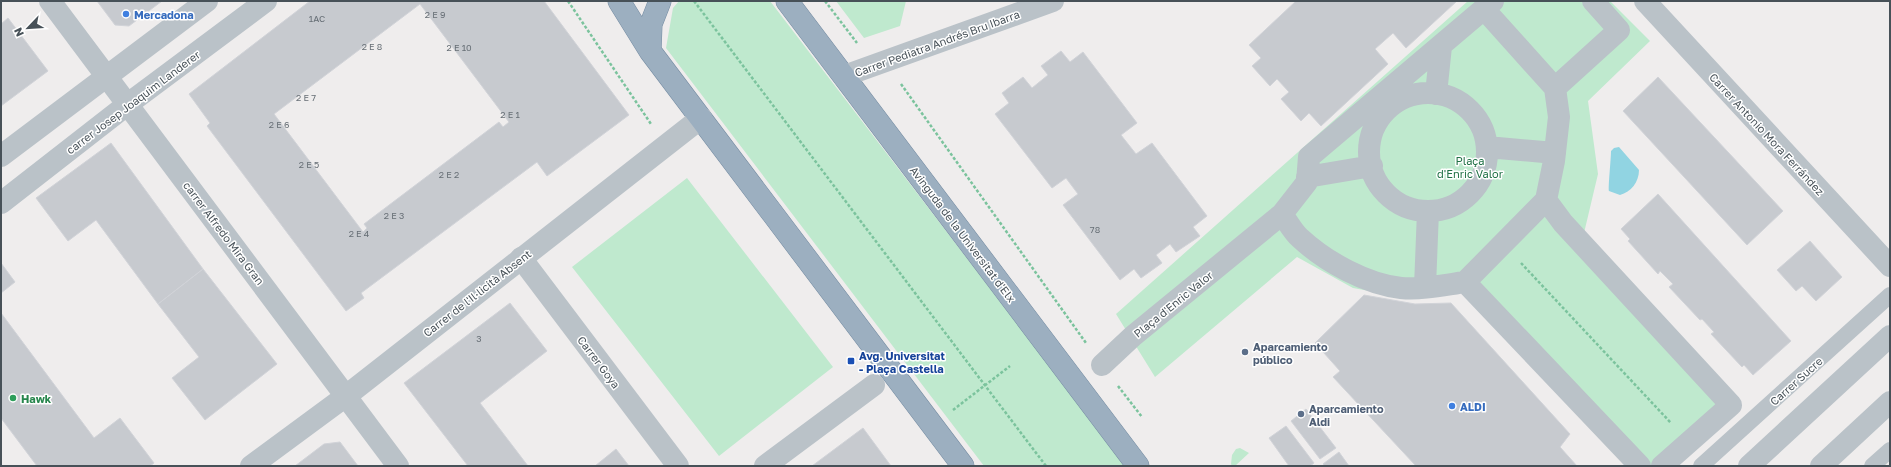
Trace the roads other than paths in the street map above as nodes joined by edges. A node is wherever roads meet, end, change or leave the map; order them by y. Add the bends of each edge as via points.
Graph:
1 (50, 1) edge
2 (207, 1) edge
3 (266, 1) edge
4 (619, 1) edge
5 (660, 1) edge
6 (787, 1) edge
7 (1053, 1) edge
8 (1593, 1) edge
9 (1645, 1) edge
10 (1488, 5) edge
11 (1440, 46) junction
12 (650, 51) junction
13 (106, 76) junction
14 (844, 76) junction
15 (1555, 88) junction
16 (1436, 94) junction
17 (128, 104) junction
18 (701, 118) junction
19 (1487, 147) junction
20 (1555, 153) junction
21 (1, 156) edge
22 (1372, 166) junction
23 (1307, 177) junction
24 (1546, 200) junction
25 (1, 204) edge
26 (1428, 211) junction
27 (1282, 214) junction
28 (521, 258) junction
29 (1890, 266) edge
30 (1465, 282) junction
31 (1425, 287) junction
32 (1890, 295) edge
33 (1890, 336) edge
34 (1102, 365) dead end
35 (874, 385) dead end
36 (346, 396) junction
37 (1890, 402) edge
38 (1890, 450) edge
39 (251, 466) edge
40 (398, 466) edge
41 (678, 466) edge
42 (766, 466) edge
43 (963, 466) edge
44 (1138, 466) edge
45 (1640, 466) edge
46 (1662, 466) edge
47 (1701, 466) edge
48 (1749, 466) edge
49 (1820, 466) edge
50 (1872, 466) edge

1 - 13 street, carrer Alfredo Mira Gran
2 - 13 street
3 - 17 street, carrer Josep Joaquim Landerer
4 - 12 highway
5 - 12 highway via 651,24
6 - 14 highway, Avinguda de la Universitat d'Elx
7 - 14 street, Carrer Pediatra Andrés Bru Ibarra
8 - 15 street via 1619,30
9 - 29 street, Carrer Antonio Mora Ferrández
10 - 11 street, Plaça d'Enric Valor
10 - 15 street, Plaça d'Enric Valor
11 - 16 street
11 - 23 street, Plaça d'Enric Valor via 1309,157
12 - 18 highway
13 - 17 street, carrer Alfredo Mira Gran
13 - 21 street
14 - 44 highway, Avinguda de la Universitat d'Elx
15 - 20 street via 1559,118
16 - 19 street via 1448,96 1465,106 1478,120
16 - 22 street via 1410,96 1392,105 1379,120 1371,138
17 - 25 street, carrer Josep Joaquim Landerer
17 - 36 street, carrer Alfredo Mira Gran
18 - 28 street, Carrer de l'Il·licità Absent
18 - 43 highway
19 - 20 street
19 - 26 street via 1488,158 1482,177 1472,193 1457,205 1438,211
20 - 24 street
22 - 23 street
22 - 26 street via 1374,176 1385,192 1400,205 1418,211
23 - 27 street, Plaça d'Enric Valor via 1307,182
24 - 30 street
24 - 46 street via 1563,223 1731,405
26 - 31 street
27 - 31 street via 1300,238 1344,270 1400,288
27 - 34 street, Plaça d'Enric Valor via 1133,336
28 - 36 street, Carrer de l'Il·licità Absent
28 - 41 street, Carrer Goya
30 - 31 street
30 - 45 street
32 - 47 lane, Carrer Sucre
33 - 48 street
35 - 42 street
36 - 39 street, Carrer de l'Il·licità Absent
36 - 40 street, carrer Alfredo Mira Gran
37 - 49 street
38 - 50 lane

